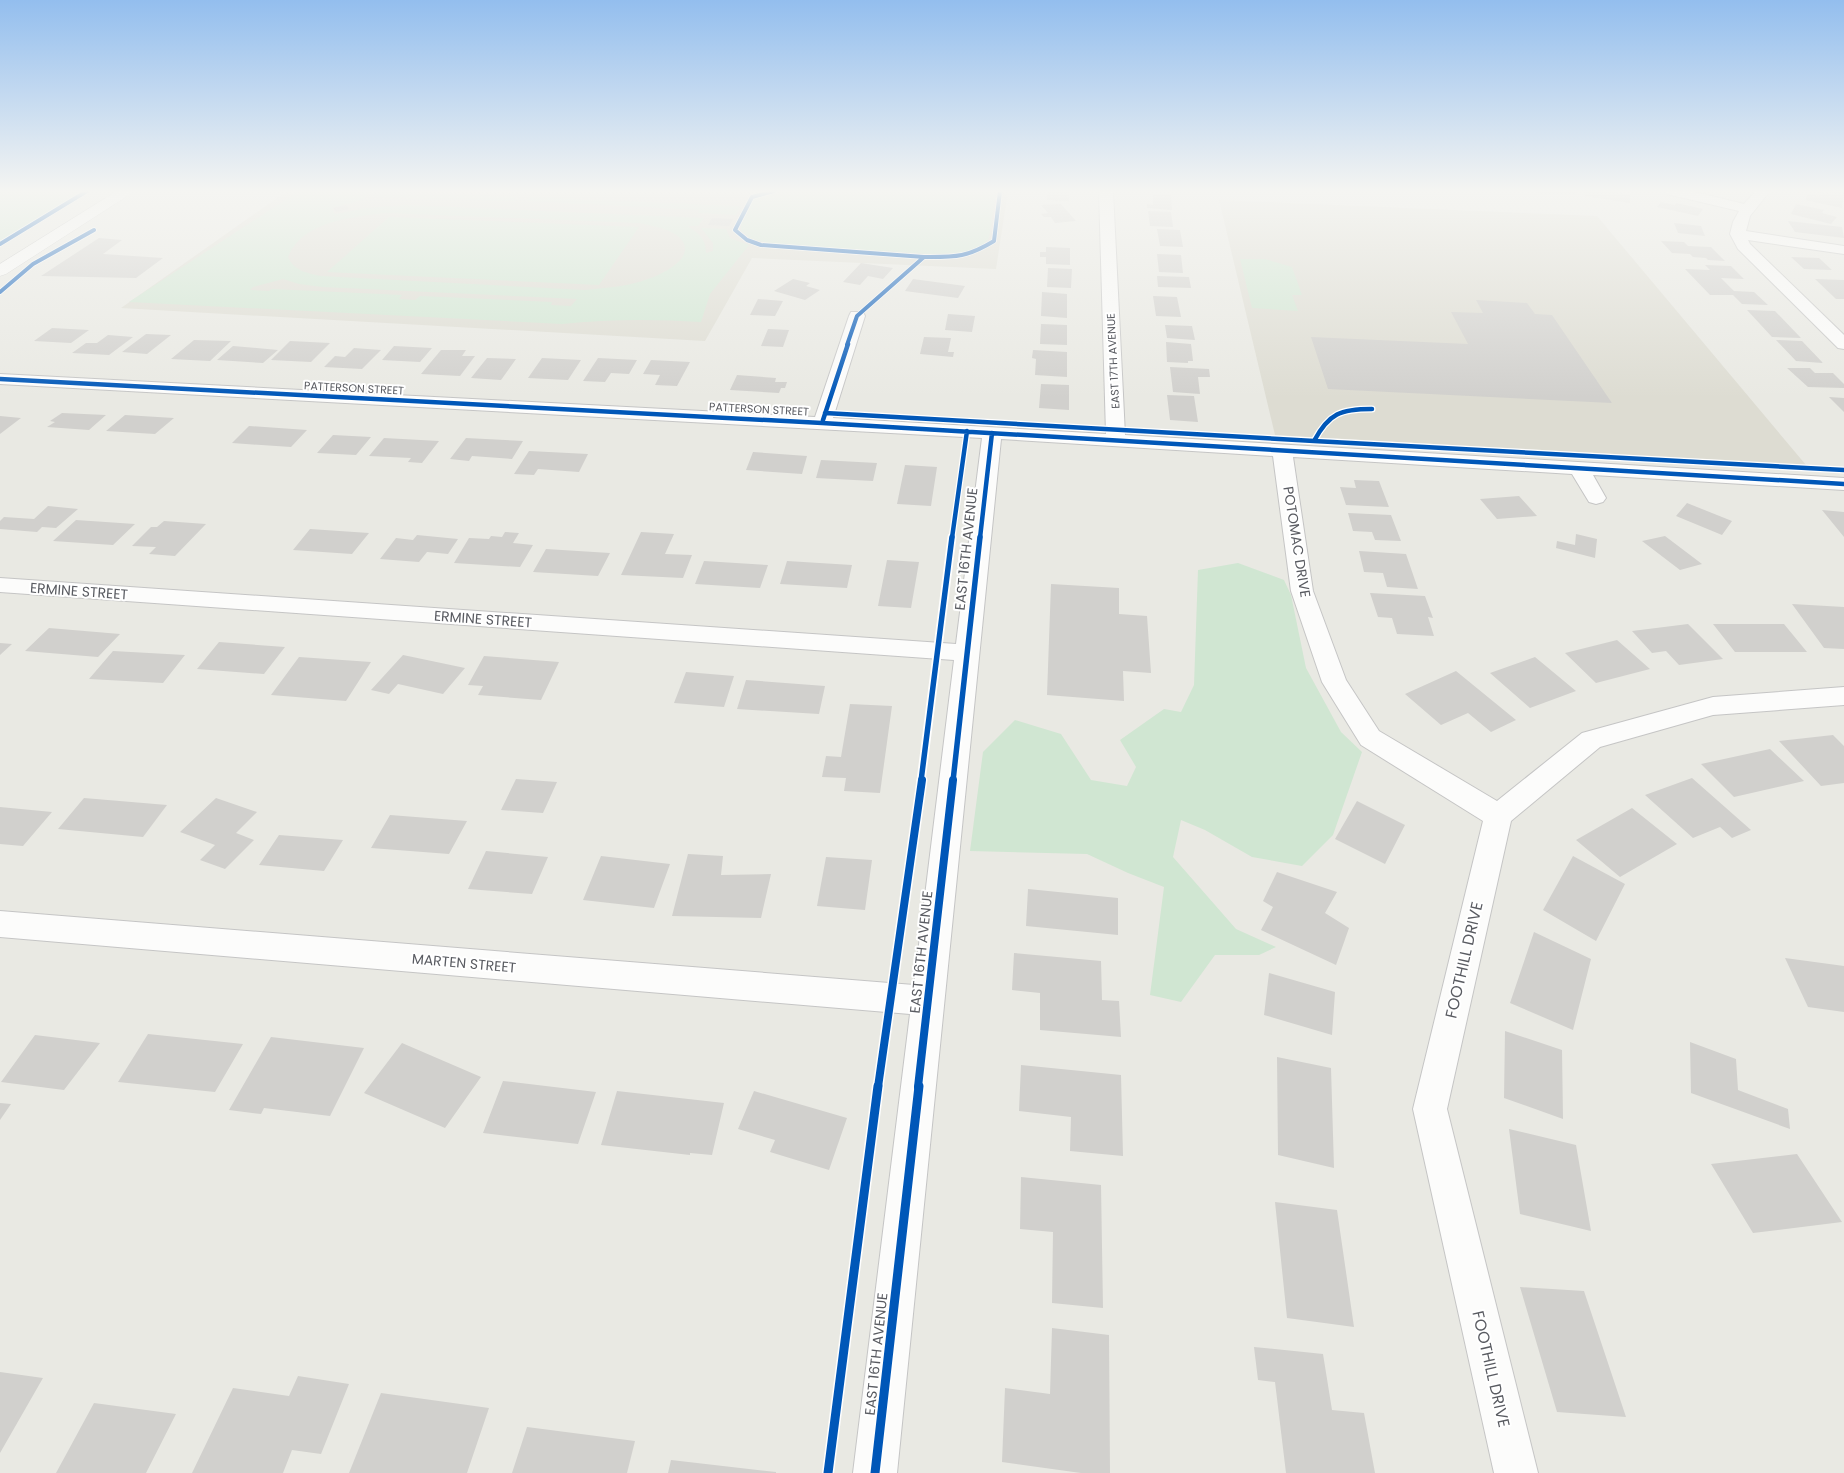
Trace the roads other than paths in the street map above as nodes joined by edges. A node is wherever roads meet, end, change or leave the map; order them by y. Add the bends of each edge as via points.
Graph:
1 (18, 260) edge
2 (1109, 260) edge
3 (1756, 260) edge
4 (0, 271) edge
5 (857, 316) dead end
6 (1844, 344) edge
7 (0, 379) edge
8 (822, 423) junction
9 (992, 433) junction
10 (1116, 440) junction
11 (1282, 450) junction
12 (1579, 468) junction
13 (1844, 484) edge
14 (1596, 498) dead end
15 (0, 585) edge
16 (966, 653) junction
17 (1844, 696) edge
18 (1498, 816) junction
19 (0, 924) edge
20 (928, 1001) junction
21 (875, 1473) edge
22 (1516, 1473) edge

1 - 4 main road
2 - 10 street, EAST 17TH AVENUE
3 - 6 street
5 - 8 street
7 - 8 street, PATTERSON STREET
8 - 9 street, PATTERSON STREET
9 - 10 street, PATTERSON STREET
9 - 16 street, EAST 16TH AVENUE
10 - 11 street, PATTERSON STREET
11 - 12 street, PATTERSON STREET
11 - 18 street, POTOMAC DRIVE via 1302,591 1334,682 1370,738
12 - 13 street, PATTERSON STREET
12 - 14 street
15 - 16 street, ERMINE STREET
16 - 20 street, EAST 16TH AVENUE
17 - 18 street via 1713,706 1591,740
18 - 22 street, FOOTHILL DRIVE via 1430,1109
19 - 20 street, MARTEN STREET
20 - 21 street, EAST 16TH AVENUE

